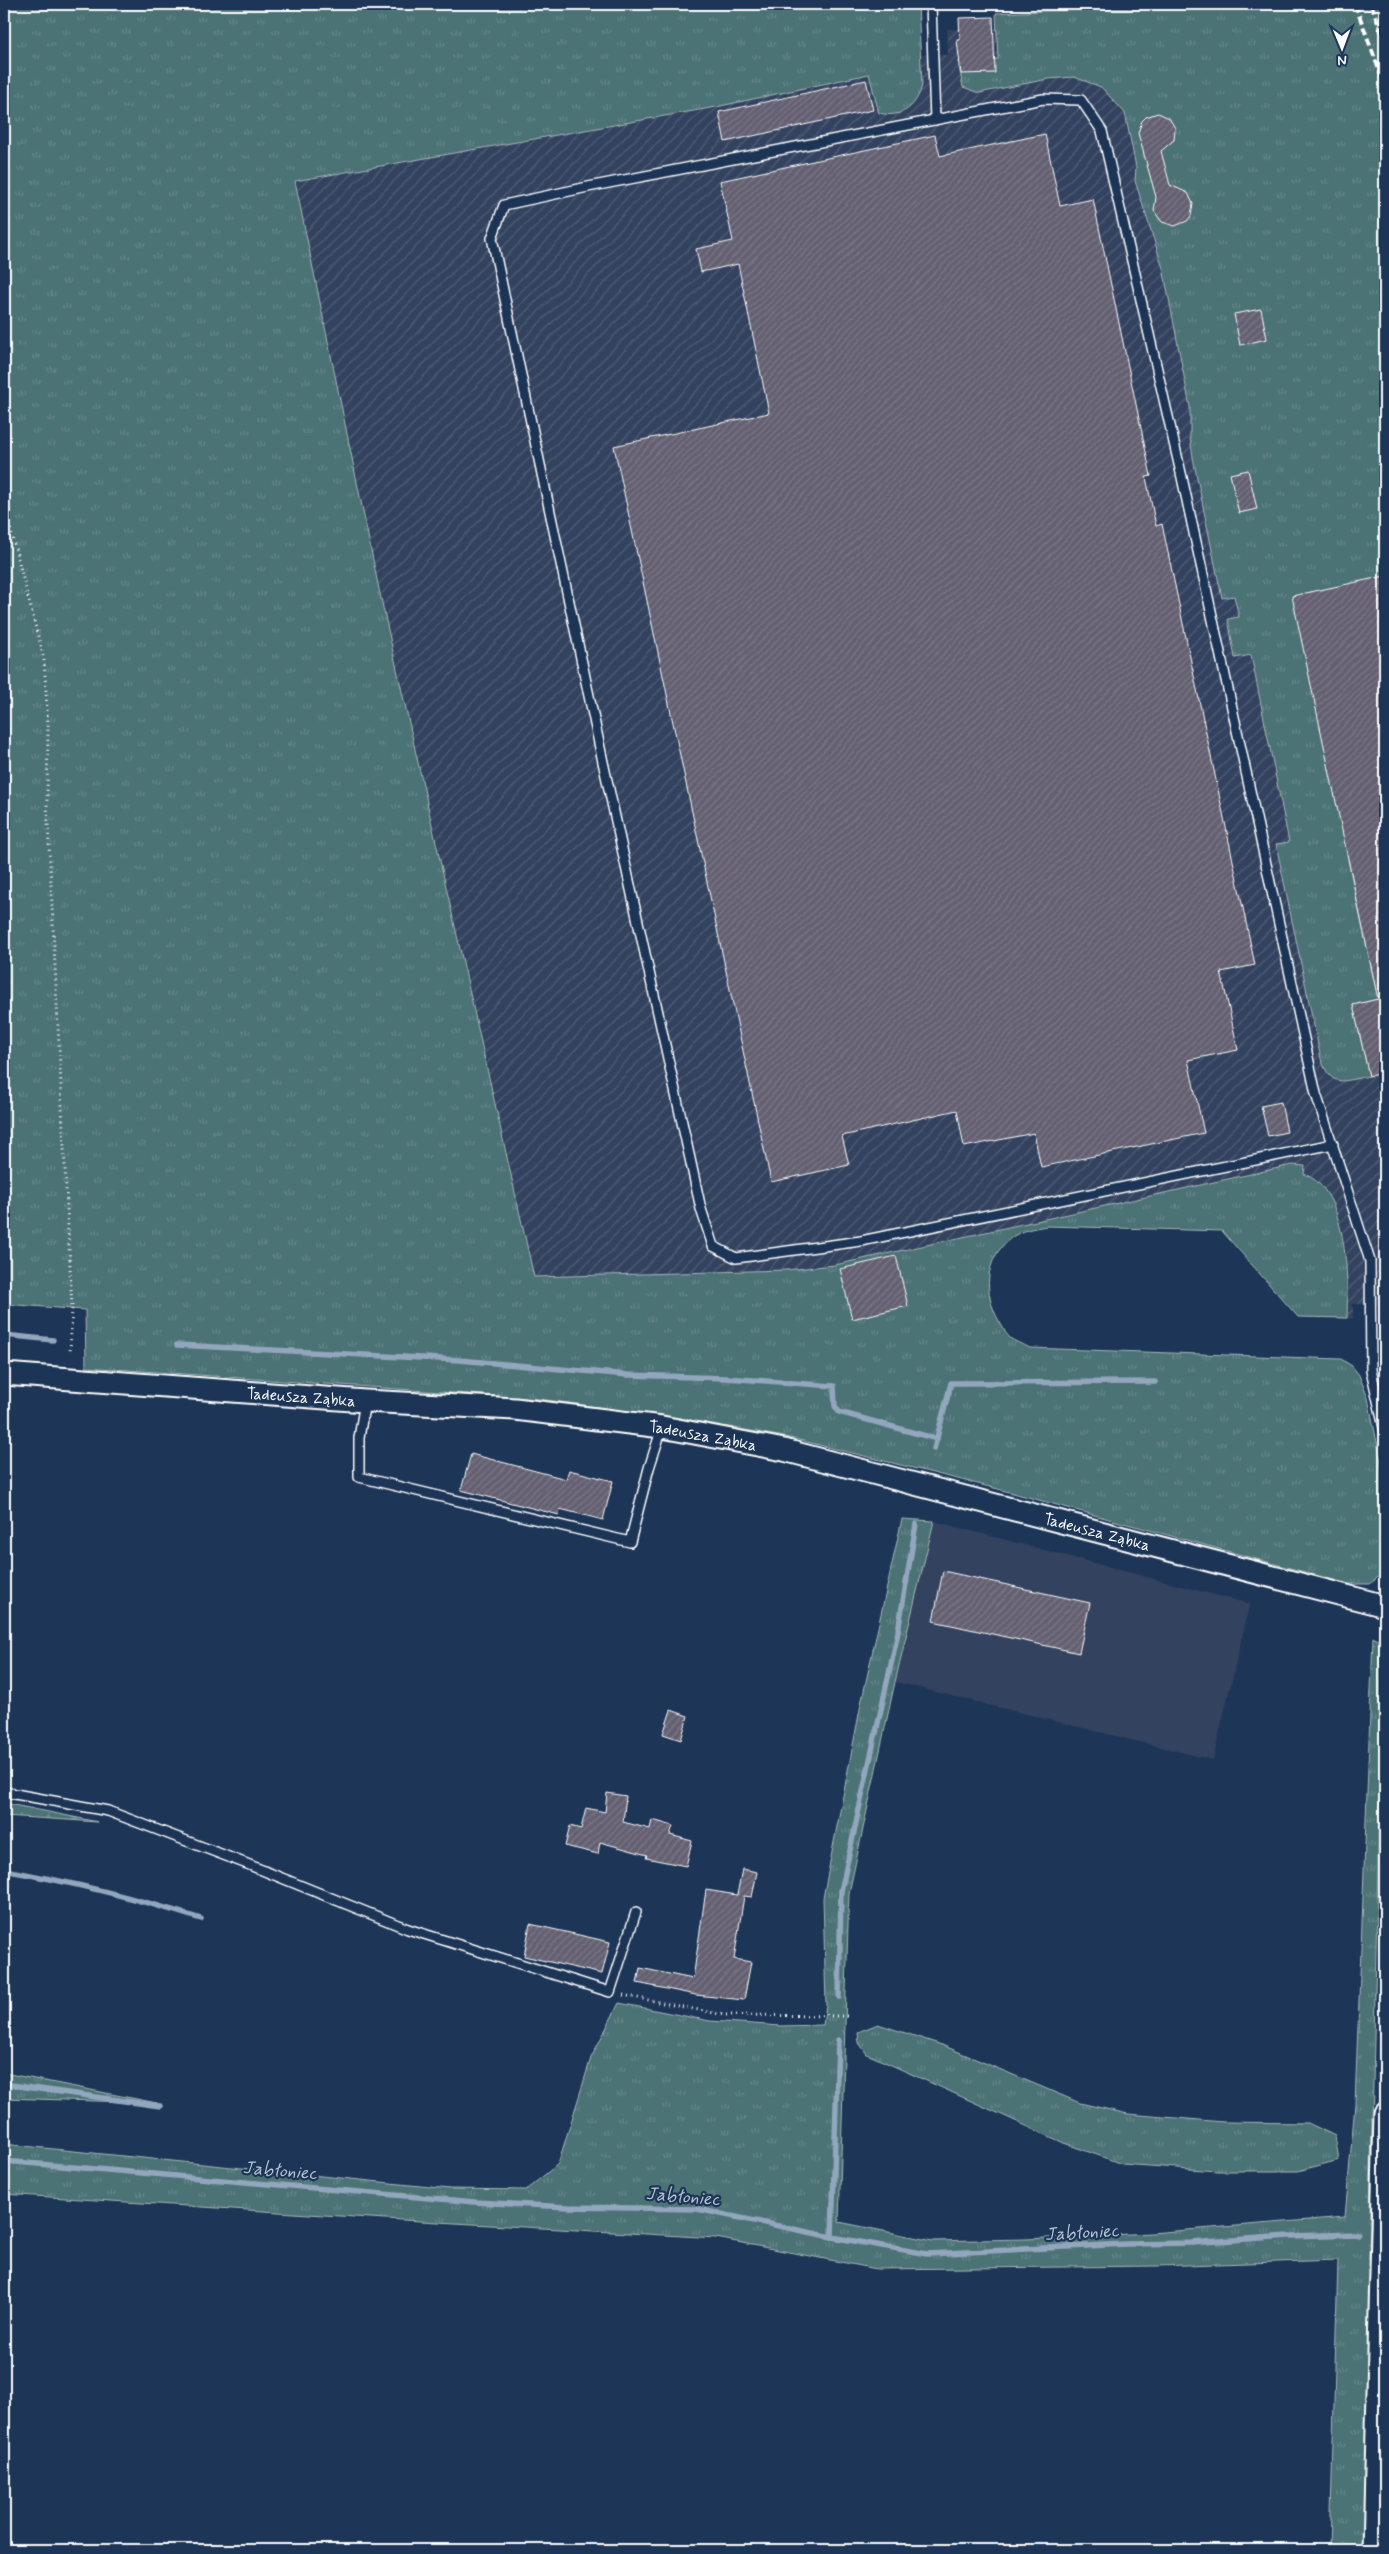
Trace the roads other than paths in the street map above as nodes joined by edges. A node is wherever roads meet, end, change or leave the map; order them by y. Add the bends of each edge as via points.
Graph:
1 (931, 4) edge
2 (935, 120) junction
3 (1333, 1144) junction
4 (4, 1374) edge
5 (365, 1400) junction
6 (662, 1427) junction
7 (1385, 1432) edge
8 (1385, 1606) edge
9 (4, 1792) edge
10 (636, 1912) dead end
11 (1385, 2113) edge
12 (1374, 2550) edge

1 - 2 lane
2 - 3 lane via 1043,99 1081,100 1102,131 1181,473 1316,1094
2 - 3 lane via 504,205 492,238 666,1054 701,1209 713,1246 736,1258 861,1241
3 - 7 lane via 1370,1261 1371,1370
4 - 5 street, Tadeusza Ząbka
5 - 6 street, Tadeusza Ząbka via 515,1409
5 - 6 lane via 359,1438 359,1477 630,1542
6 - 8 street, Tadeusza Ząbka via 784,1450
9 - 10 lane via 108,1811 408,1928 610,1992
11 - 12 street

